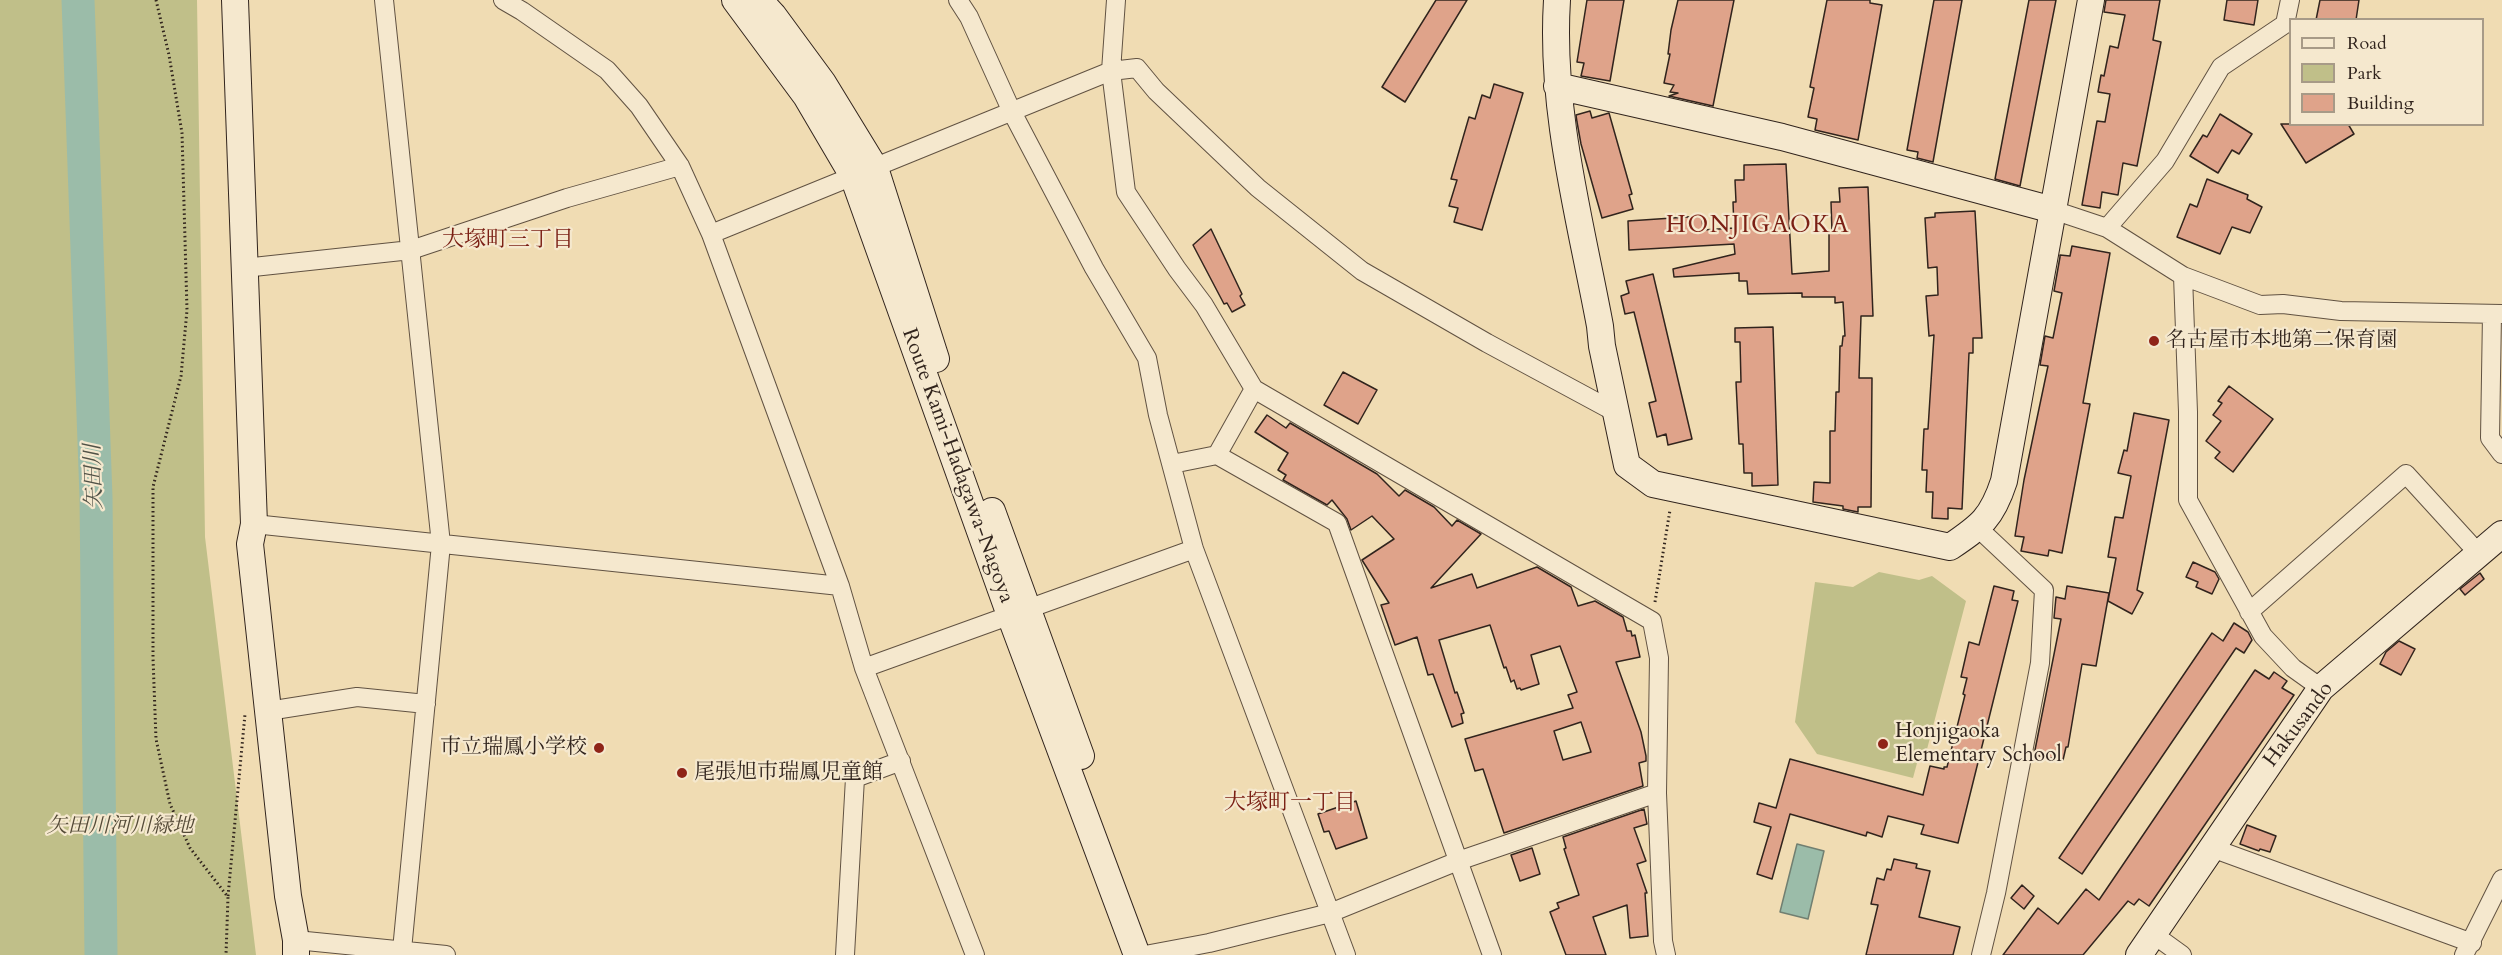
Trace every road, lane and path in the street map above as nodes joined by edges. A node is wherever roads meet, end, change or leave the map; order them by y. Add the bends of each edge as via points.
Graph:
1 (156, 0) edge
2 (235, 0) edge
3 (384, 0) edge
4 (503, 0) edge
5 (735, 0) edge
6 (759, 0) edge
7 (958, 0) edge
8 (1116, 0) edge
9 (1557, 0) edge
10 (2091, 0) edge
11 (2290, 0) edge
12 (970, 9) edge
13 (1111, 71) junction
14 (1557, 86) junction
15 (1012, 112) junction
16 (681, 166) junction
17 (864, 172) junction
18 (2053, 210) junction
19 (2107, 228) junction
20 (711, 234) junction
21 (411, 250) junction
22 (244, 268) junction
23 (2182, 276) junction
24 (2497, 314) edge
25 (1254, 389) junction
26 (1615, 412) junction
27 (2502, 454) edge
28 (1217, 455) junction
29 (1172, 464) junction
30 (1673, 488) junction
31 (254, 524) junction
32 (1978, 528) junction
33 (441, 544) junction
34 (2493, 547) edge
35 (1194, 549) junction
36 (840, 586) junction
37 (1019, 612) junction
38 (2249, 612) junction
39 (1652, 621) junction
40 (864, 668) junction
41 (2321, 688) junction
42 (426, 704) junction
43 (256, 709) junction
44 (901, 761) junction
45 (1657, 794) junction
46 (2212, 848) junction
47 (1458, 861) junction
48 (2502, 879) edge
49 (228, 897) junction
50 (2497, 901) edge
51 (1330, 913) junction
52 (2153, 934) junction
53 (296, 948) edge
54 (2468, 949) edge
55 (402, 950) junction
56 (1147, 954) edge
57 (226, 955) edge
58 (446, 955) edge
59 (845, 955) edge
60 (975, 955) edge
61 (1346, 955) edge
62 (1492, 955) edge
63 (1666, 955) edge
64 (1981, 955) edge
65 (2139, 955) edge
66 (2182, 955) edge

1 - 49 path via 182,133 187,310 181,376 153,487 156,739 170,804 190,848
2 - 22 street
3 - 21 street
4 - 16 street via 607,70 639,106
5 - 17 street, Route Kami-Hadagawa-Nagoya
6 - 17 street, Route Kami-Hadagawa-Nagoya via 823,83
7 - 12 street
8 - 13 street
9 - 14 street
10 - 18 street
11 - 19 street via 2285,24 2221,66 2165,161
12 - 15 street
13 - 15 street
13 - 25 street via 1126,192 1204,305
13 - 26 street via 1137,68 1258,188 1362,271
14 - 18 street via 1782,137
14 - 26 street via 1560,121
15 - 17 street
15 - 29 street via 1094,268 1147,358
16 - 20 street
16 - 21 street via 567,198
17 - 20 street
17 - 37 street, Route Kami-Hadagawa-Nagoya via 944,385
18 - 19 street
18 - 32 street via 2004,482 1996,506
19 - 23 street
20 - 36 street
21 - 22 street
21 - 33 street
22 - 31 street
23 - 24 street via 2260,305 2352,312
23 - 38 street via 2188,500
24 - 27 street via 2490,438
25 - 28 street
25 - 39 street
26 - 30 street via 1627,465 1653,484
28 - 29 street
28 - 47 street via 1337,522
29 - 35 street
30 - 32 street via 1950,547
30 - 39 path
31 - 33 street
31 - 43 street via 250,544
32 - 64 street via 2044,590 2040,663
33 - 36 street
33 - 42 street
34 - 38 street via 2406,474
34 - 41 street, Hakusando
35 - 37 street
35 - 51 street
36 - 40 street
37 - 40 street
37 - 56 street, Route Kami-Hadagawa-Nagoya
38 - 41 street via 2263,636 2293,668
39 - 45 street via 1659,658
40 - 44 street
41 - 46 street, Hakusando
42 - 43 street via 357,697
42 - 55 street
43 - 49 path via 244,738
43 - 53 street
44 - 59 street via 855,778
44 - 60 street
45 - 47 street
45 - 63 street via 1662,941
46 - 52 street, Hakusando
46 - 54 street
47 - 51 street
47 - 62 street
48 - 50 street
49 - 57 path
50 - 54 street
51 - 56 street
51 - 61 street
52 - 65 street, Hakusando
52 - 66 street
53 - 55 street
55 - 58 street

